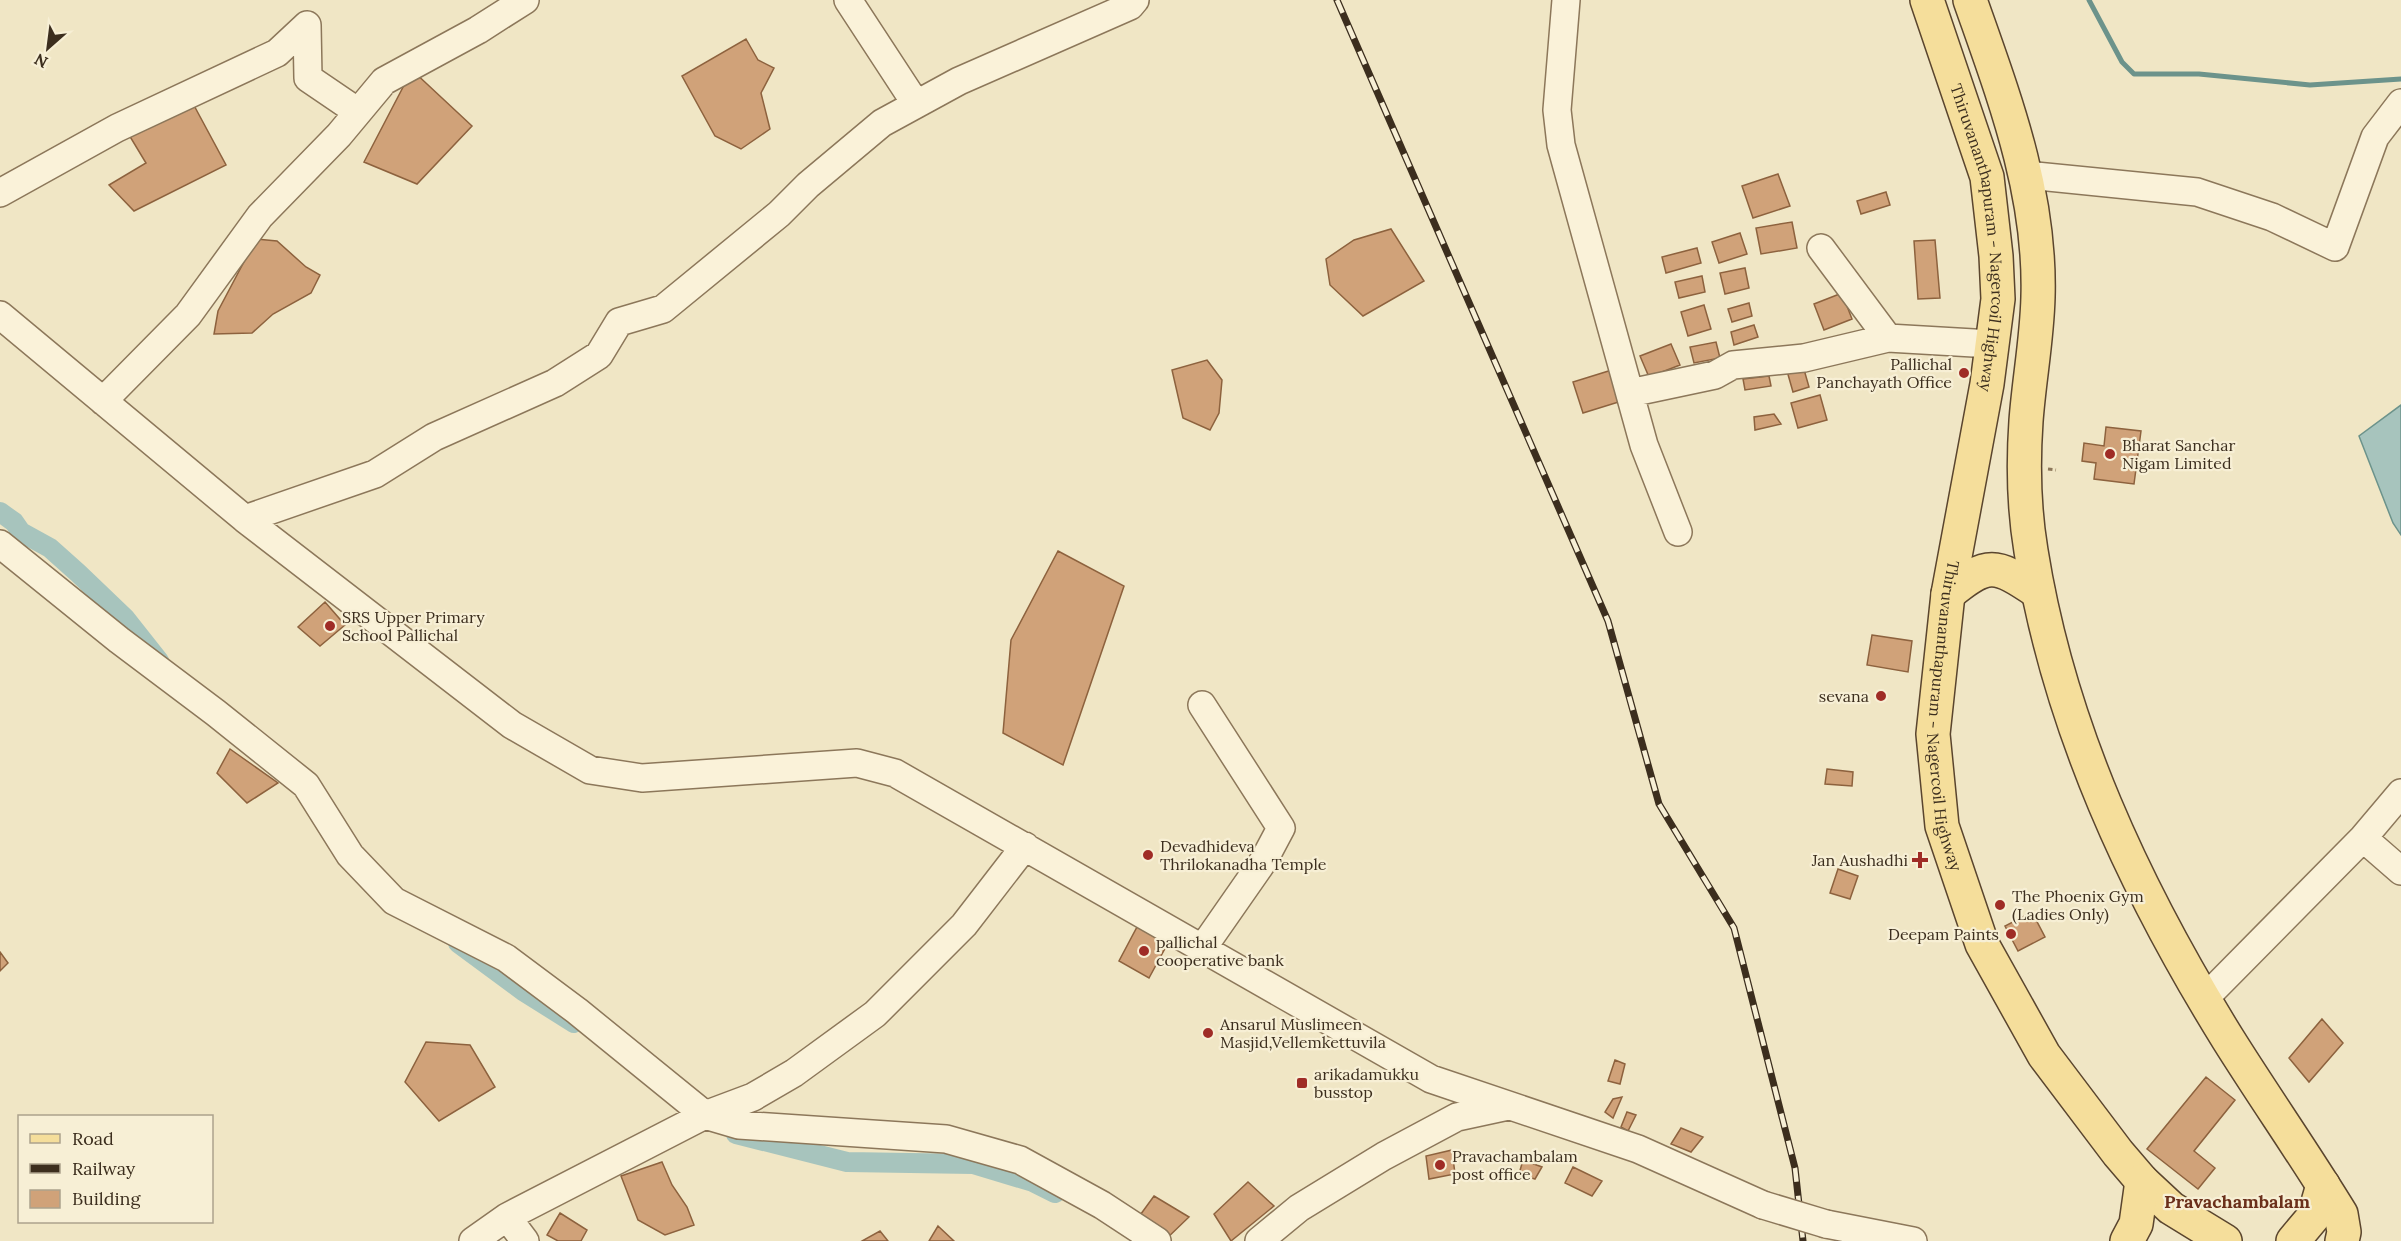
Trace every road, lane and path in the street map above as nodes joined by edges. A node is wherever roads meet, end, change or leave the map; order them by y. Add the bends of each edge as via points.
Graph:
1 (525, 0) edge
2 (848, 0) edge
3 (1136, 0) edge
4 (1566, 0) edge
5 (1927, 0) edge
6 (1971, 0) edge
7 (916, 104) junction
8 (2401, 104) edge
9 (358, 112) junction
10 (2027, 175) junction
11 (0, 193) edge
12 (1821, 248) dead end
13 (0, 315) edge
14 (1888, 338) junction
15 (1991, 344) junction
16 (1630, 393) junction
17 (103, 401) junction
18 (245, 519) junction
19 (1678, 532) dead end
20 (0, 544) edge
21 (2038, 591) junction
22 (1948, 594) junction
23 (1202, 705) dead end
24 (2401, 793) edge
25 (2363, 838) junction
26 (1025, 846) junction
27 (2401, 871) edge
28 (1202, 949) junction
29 (2204, 999) junction
30 (1510, 1106) junction
31 (705, 1115) junction
32 (2142, 1181) junction
33 (2323, 1185) junction
34 (507, 1216) junction
35 (2342, 1228) edge
36 (473, 1241) edge
37 (525, 1241) edge
38 (1157, 1241) edge
39 (1259, 1241) edge
40 (1913, 1241) edge
41 (2127, 1241) edge
42 (2225, 1241) edge
43 (2293, 1241) edge
44 (2360, 1241) edge

1 - 9 street via 384,81
2 - 7 street
3 - 7 street
4 - 16 street via 1557,110 1561,145
5 - 15 main road, Thiruvananthapuram - Nagercoil Highway via 1987,177 1998,299
6 - 10 main road
7 - 18 street via 882,123 847,151 779,214 663,309 619,322 599,355 555,383 434,437 375,474
8 - 10 street via 2375,137 2335,247 2272,217 2197,192
9 - 11 street via 308,78 307,25 277,53 117,128
9 - 17 street via 260,216 188,315
10 - 21 main road via 2034,212 2038,297 2023,468
12 - 14 street
13 - 17 street
14 - 15 street
14 - 16 street via 1804,358 1733,365 1715,375
15 - 22 main road, Thiruvananthapuram - Nagercoil Highway
16 - 19 street via 1644,445
17 - 18 street
18 - 26 street via 512,725 590,770 642,778 857,763 895,773
20 - 31 street via 306,785 350,855 394,902 506,958
21 - 22 main road via 2012,574 1991,568 1974,573
21 - 29 main road via 2069,709 2092,777 2120,843
22 - 32 main road, Thiruvananthapuram - Nagercoil Highway via 1932,659 1933,734 1942,826 1982,944 2044,1055
23 - 28 street via 1281,828 1264,860
24 - 25 street
25 - 27 street
25 - 29 street
26 - 28 street
26 - 31 street via 964,925 874,1014 794,1073 753,1097
28 - 30 street via 1431,1079
29 - 33 main road
30 - 39 street via 1457,1117 1384,1156 1299,1208
30 - 40 street, bridge via 1638,1149 1763,1205 1826,1224
31 - 34 street
31 - 38 street via 739,1125 946,1139 1020,1161 1102,1205
32 - 41 main road via 2136,1224
32 - 42 main road, Thiruvananthapuram - Nagercoil Highway via 2171,1208
33 - 35 main road
33 - 43 main road via 2314,1216
34 - 36 street
34 - 37 street
35 - 44 main road

